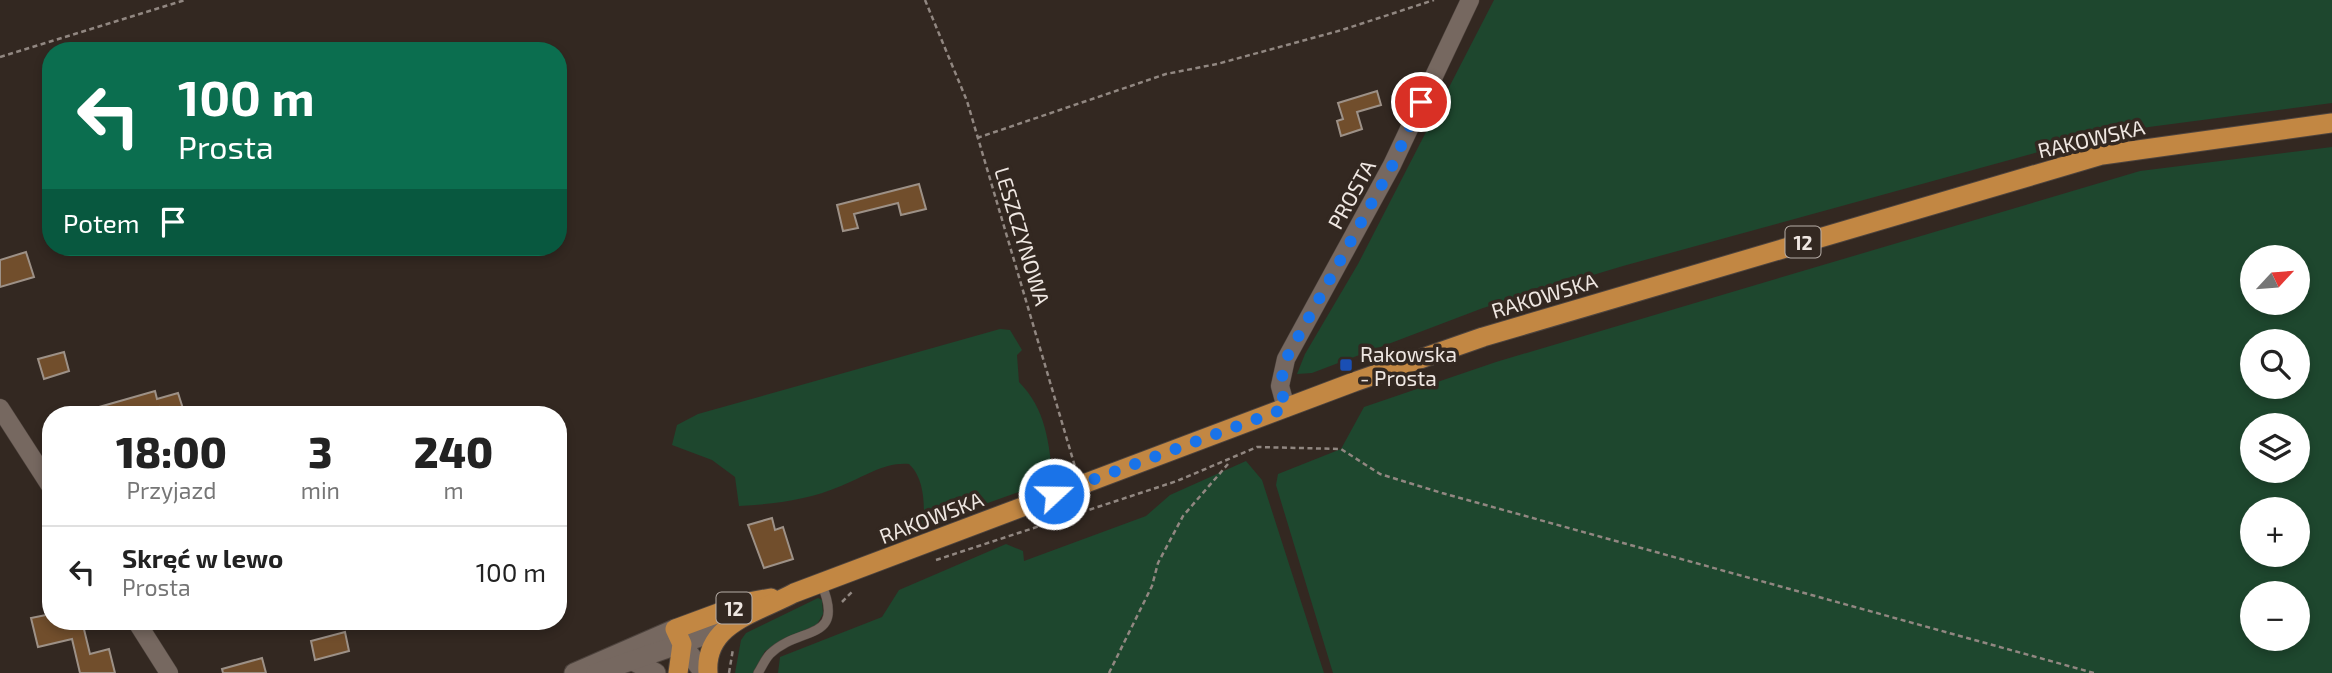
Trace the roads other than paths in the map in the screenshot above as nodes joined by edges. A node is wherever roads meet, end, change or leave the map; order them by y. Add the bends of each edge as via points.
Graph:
1 (1470, 0) edge
2 (2332, 123) edge
3 (0, 408) edge
4 (1286, 408) junction
5 (42, 473) edge
6 (821, 583) junction
7 (793, 593) junction
8 (723, 629) junction
9 (142, 630) edge
10 (679, 637) junction
11 (633, 661) junction
12 (169, 673) edge
13 (574, 673) edge
14 (596, 673) edge
15 (656, 673) edge
16 (678, 673) edge
17 (706, 673) edge
18 (758, 673) edge

1 - 4 street, PROSTA via 1392,166 1286,359 1280,386
2 - 4 main road, RAKOWSKA / 12 via 2132,150 2066,165 1483,337
3 - 5 street
4 - 6 main road, RAKOWSKA / 12
6 - 7 main road, RAKOWSKA / 12
6 - 18 lane via 830,607 827,621 771,654
7 - 8 main road, RAKOWSKA / 12
7 - 10 main road, RAKOWSKA / 12 via 748,603
8 - 10 main road, RAKOWSKA
8 - 17 main road, 12 via 709,649
9 - 12 street
10 - 11 main road, RAKOWSKA
10 - 13 main road, RAKOWSKA
10 - 16 main road
10 - 17 main road
11 - 14 main road, RAKOWSKA
11 - 15 main road

